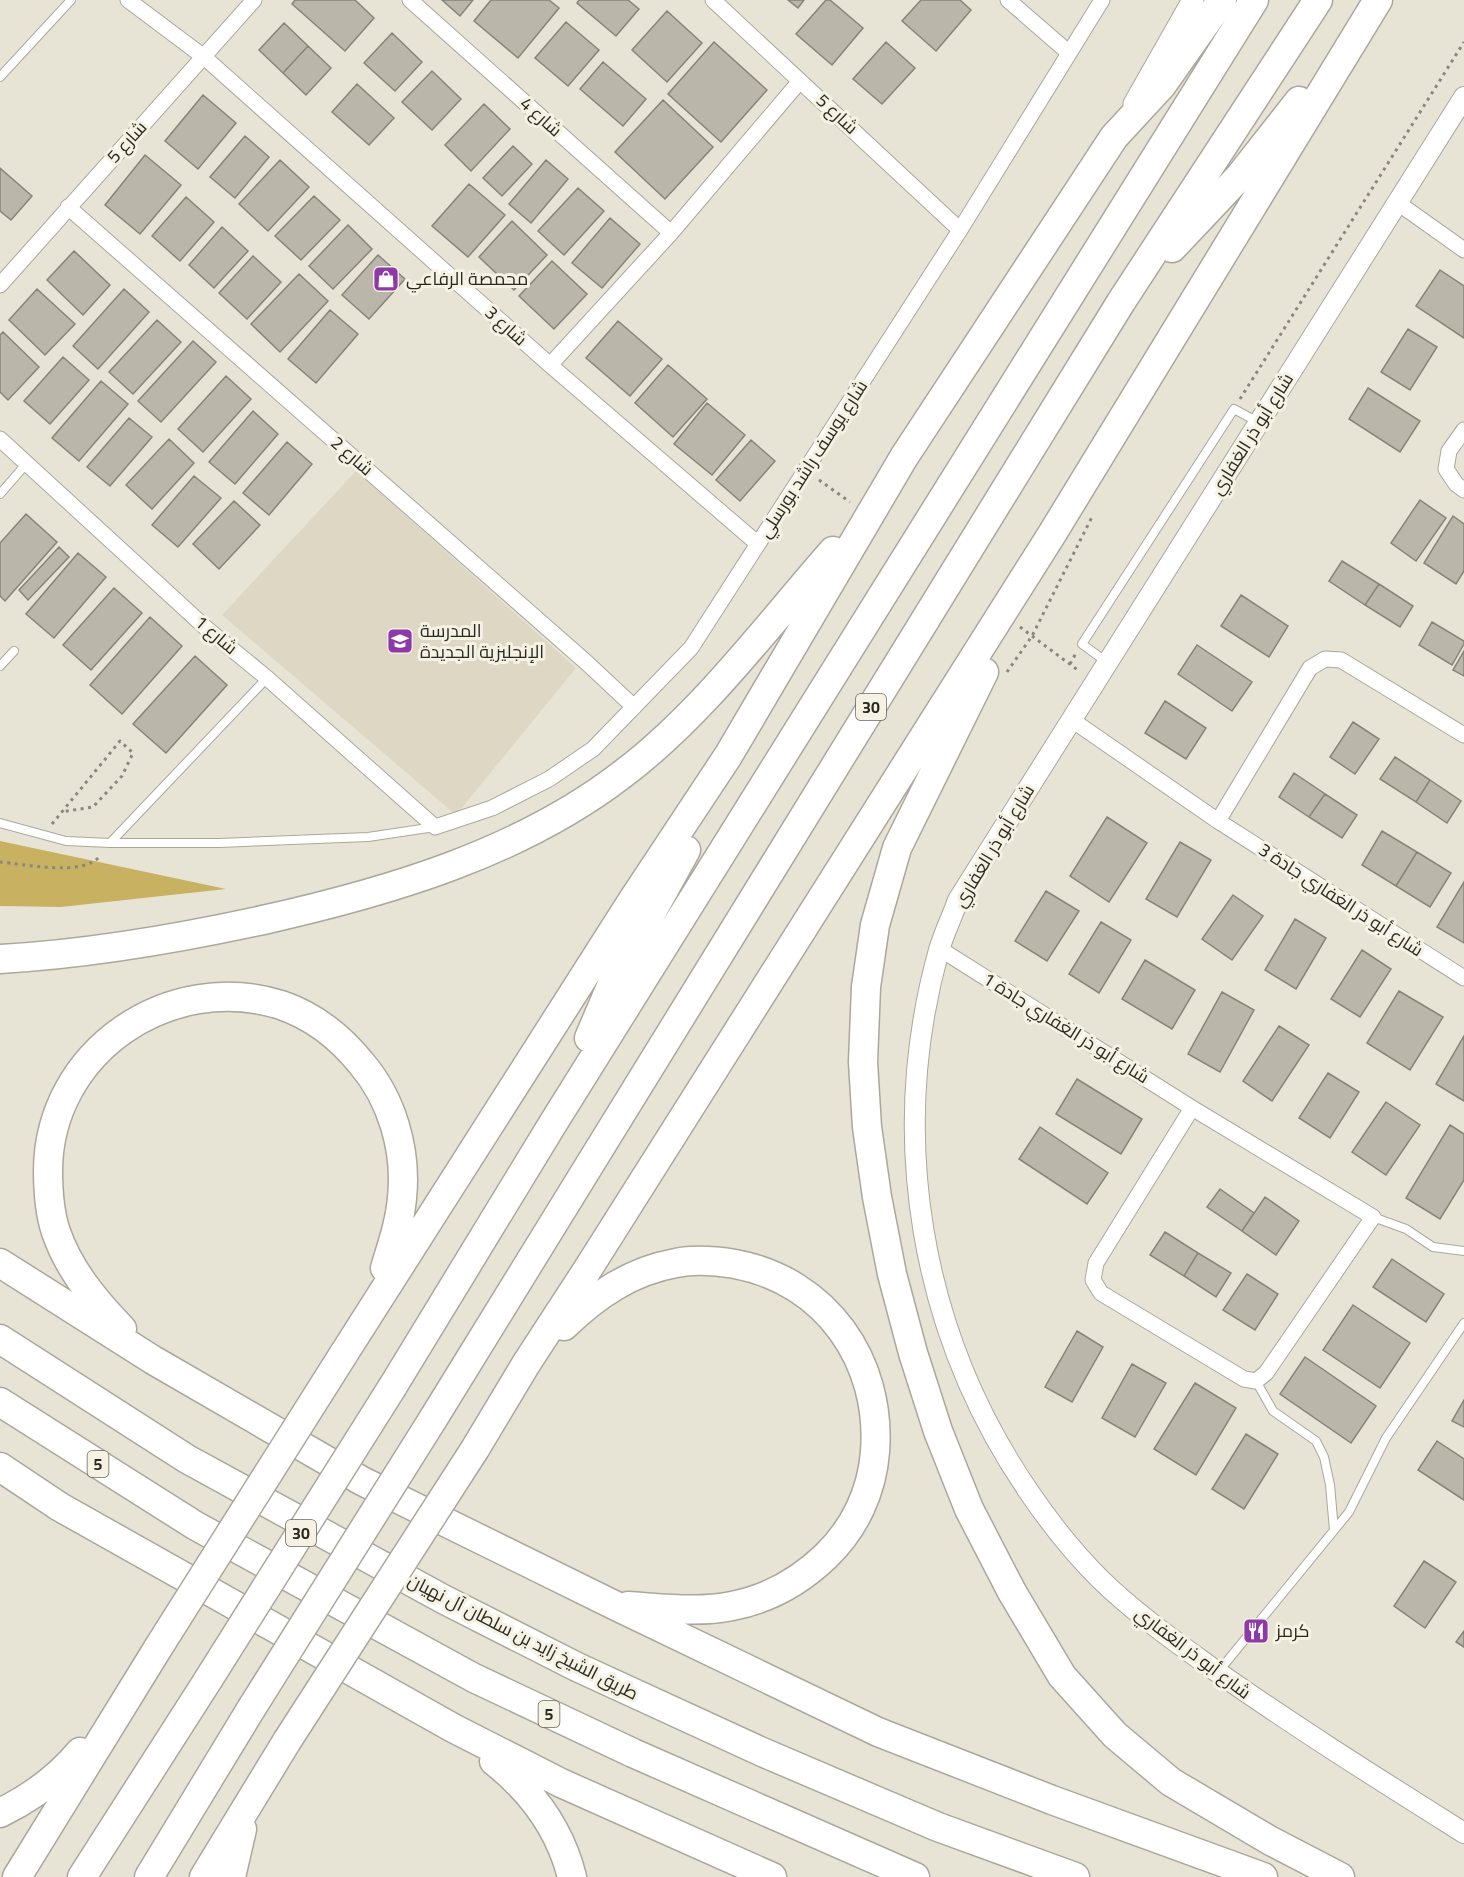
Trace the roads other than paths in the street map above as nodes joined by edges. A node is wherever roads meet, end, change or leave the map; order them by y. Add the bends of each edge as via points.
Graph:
1 (70, 0) edge
2 (128, 0) edge
3 (254, 0) edge
4 (410, 0) edge
5 (712, 0) edge
6 (1008, 0) edge
7 (1102, 0) edge
8 (1193, 0) edge
9 (1222, 0) edge
10 (1254, 0) edge
11 (1318, 0) edge
12 (1377, 2) edge
13 (1069, 53) junction
14 (204, 57) junction
15 (0, 78) edge
16 (800, 81) junction
17 (1464, 97) edge
18 (1114, 137) junction
19 (1398, 203) junction
20 (68, 207) junction
21 (960, 230) junction
22 (671, 233) junction
23 (1464, 250) edge
24 (0, 285) edge
25 (1121, 302) junction
26 (550, 365) junction
27 (1259, 423) junction
28 (1464, 430) edge
29 (0, 439) edge
30 (27, 463) junction
31 (1464, 490) edge
32 (0, 494) edge
33 (865, 502) junction
34 (1052, 534) junction
35 (758, 544) junction
36 (14, 651) dead end
37 (1108, 663) junction
38 (0, 666) edge
39 (267, 678) junction
40 (634, 707) junction
41 (1072, 720) junction
42 (1464, 735) edge
43 (728, 756) junction
44 (1218, 821) junction
45 (0, 822) edge
46 (435, 827) junction
47 (110, 843) junction
48 (940, 949) junction
49 (0, 959) edge
50 (1464, 978) edge
51 (1192, 1108) junction
52 (552, 1125) junction
53 (1373, 1217) junction
54 (1464, 1251) edge
55 (0, 1263) edge
56 (375, 1302) junction
57 (1464, 1323) edge
58 (0, 1340) edge
59 (153, 1360) junction
60 (526, 1364) junction
61 (1256, 1381) junction
62 (0, 1402) edge
63 (0, 1467) edge
64 (0, 1486) edge
65 (60, 1507) junction
66 (1334, 1530) junction
67 (614, 1605) junction
68 (1218, 1672) junction
69 (127, 1698) junction
70 (453, 1728) junction
71 (248, 1802) junction
72 (0, 1813) edge
73 (1464, 1833) edge
74 (102, 1846) junction
75 (17, 1877) edge
76 (73, 1877) edge
77 (82, 1877) edge
78 (151, 1877) edge
79 (204, 1877) edge
80 (231, 1877) edge
81 (572, 1877) edge
82 (772, 1877) edge
83 (915, 1877) edge
84 (1075, 1877) edge
85 (1263, 1877) edge
86 (1340, 1877) edge

1 - 15 lane
2 - 14 street, شارع 3
3 - 14 street, شارع 5
4 - 22 street, شارع 4
5 - 16 street, شارع 5
6 - 13 street
7 - 13 street, شارع يوسف راشد بورسلي
8 - 18 main road
9 - 18 highway via 1162,85
10 - 52 highway, 30
11 - 25 highway, 30
12 - 25 highway via 1240,176
12 - 34 highway
13 - 21 street, شارع يوسف راشد بورسلي
14 - 20 street, شارع 5
14 - 26 street, شارع 3
16 - 21 street, شارع 5
16 - 22 street
17 - 19 street, شارع أبو ذر الغفاري
18 - 33 highway
19 - 23 street
19 - 27 street, شارع أبو ذر الغفاري
20 - 24 street, شارع 5
20 - 40 street, شارع 2
21 - 35 street, شارع يوسف راشد بورسلي
22 - 26 street
25 - 78 highway, 30, bridge via 250,1709
26 - 35 street, شارع 3
27 - 37 street, شارع أبو ذر الغفاري
27 - 37 lane via 1234,409 1082,644
28 - 31 street via 1449,451 1446,469
29 - 30 street, شارع 1
30 - 32 lane
30 - 39 street, شارع 1 via 206,628
33 - 43 highway
33 - 49 highway via 724,676 664,740 590,798 548,822 420,877 301,911 158,942
34 - 60 highway
34 - 86 highway via 897,848 876,925 866,987 864,1072 876,1197 892,1274 938,1431 969,1509 1062,1677 1115,1735 1171,1782
35 - 40 street, شارع يوسف راشد بورسلي via 692,648
36 - 38 lane
37 - 41 street, شارع أبو ذر الغفاري
39 - 46 street, شارع 1
39 - 47 lane
40 - 46 street, شارع يوسف راشد بورسلي via 593,749 549,779 492,808
41 - 44 street, شارع أبو ذر الغفاري جادة 3
41 - 48 street, شارع أبو ذر الغفاري via 958,900
42 - 44 street via 1341,660 1325,659 1310,669
43 - 52 highway via 699,825 612,984
43 - 56 highway
44 - 50 street, شارع أبو ذر الغفاري جادة 3
45 - 47 lane via 66,841
46 - 47 lane via 368,837
48 - 51 street, شارع أبو ذر الغفاري جادة 1
48 - 68 street, شارع أبو ذر الغفاري via 923,1022 916,1087 916,1173 925,1248 944,1322 963,1372 1006,1459 1049,1521 1099,1578 1156,1629
51 - 53 street, شارع أبو ذر الغفاري جادة 1
51 - 61 street via 1096,1263 1093,1280 1101,1293 1244,1379
52 - 74 highway, 30, bridge via 393,1386
53 - 54 lane via 1406,1229 1433,1247
53 - 61 street via 1266,1373
55 - 59 highway
56 - 59 highway via 396,1230 403,1178 396,1130 375,1082 344,1042 290,1009 233,997 181,1002 132,1023 89,1060 58,1113 48,1161 51,1213 68,1260 95,1300
56 - 69 highway, bridge
57 - 66 lane via 1386,1438 1349,1512
58 - 84 highway, طريق الشيخ زايد بن سلطان آل نهيان via 187,1459 443,1599 577,1667 938,1827
59 - 67 highway via 362,1481
60 - 67 highway via 580,1310 612,1287 662,1266 708,1261 759,1270 800,1290 842,1330 866,1377 876,1423 872,1472 858,1513 824,1558 776,1592 732,1606 687,1609
60 - 71 highway, bridge
61 - 66 lane via 1273,1411 1316,1441 1330,1485
62 - 83 highway, 5 via 196,1526 474,1678
63 - 65 highway
64 - 65 highway
65 - 70 highway
66 - 68 lane
67 - 85 highway via 878,1732
68 - 73 street, شارع أبو ذر الغفاري via 1268,1709
69 - 72 highway via 57,1776
69 - 75 highway
70 - 81 highway via 518,1782 538,1804 556,1832
70 - 82 highway via 561,1783
71 - 79 highway
71 - 80 highway
74 - 76 highway
74 - 77 highway, 30

